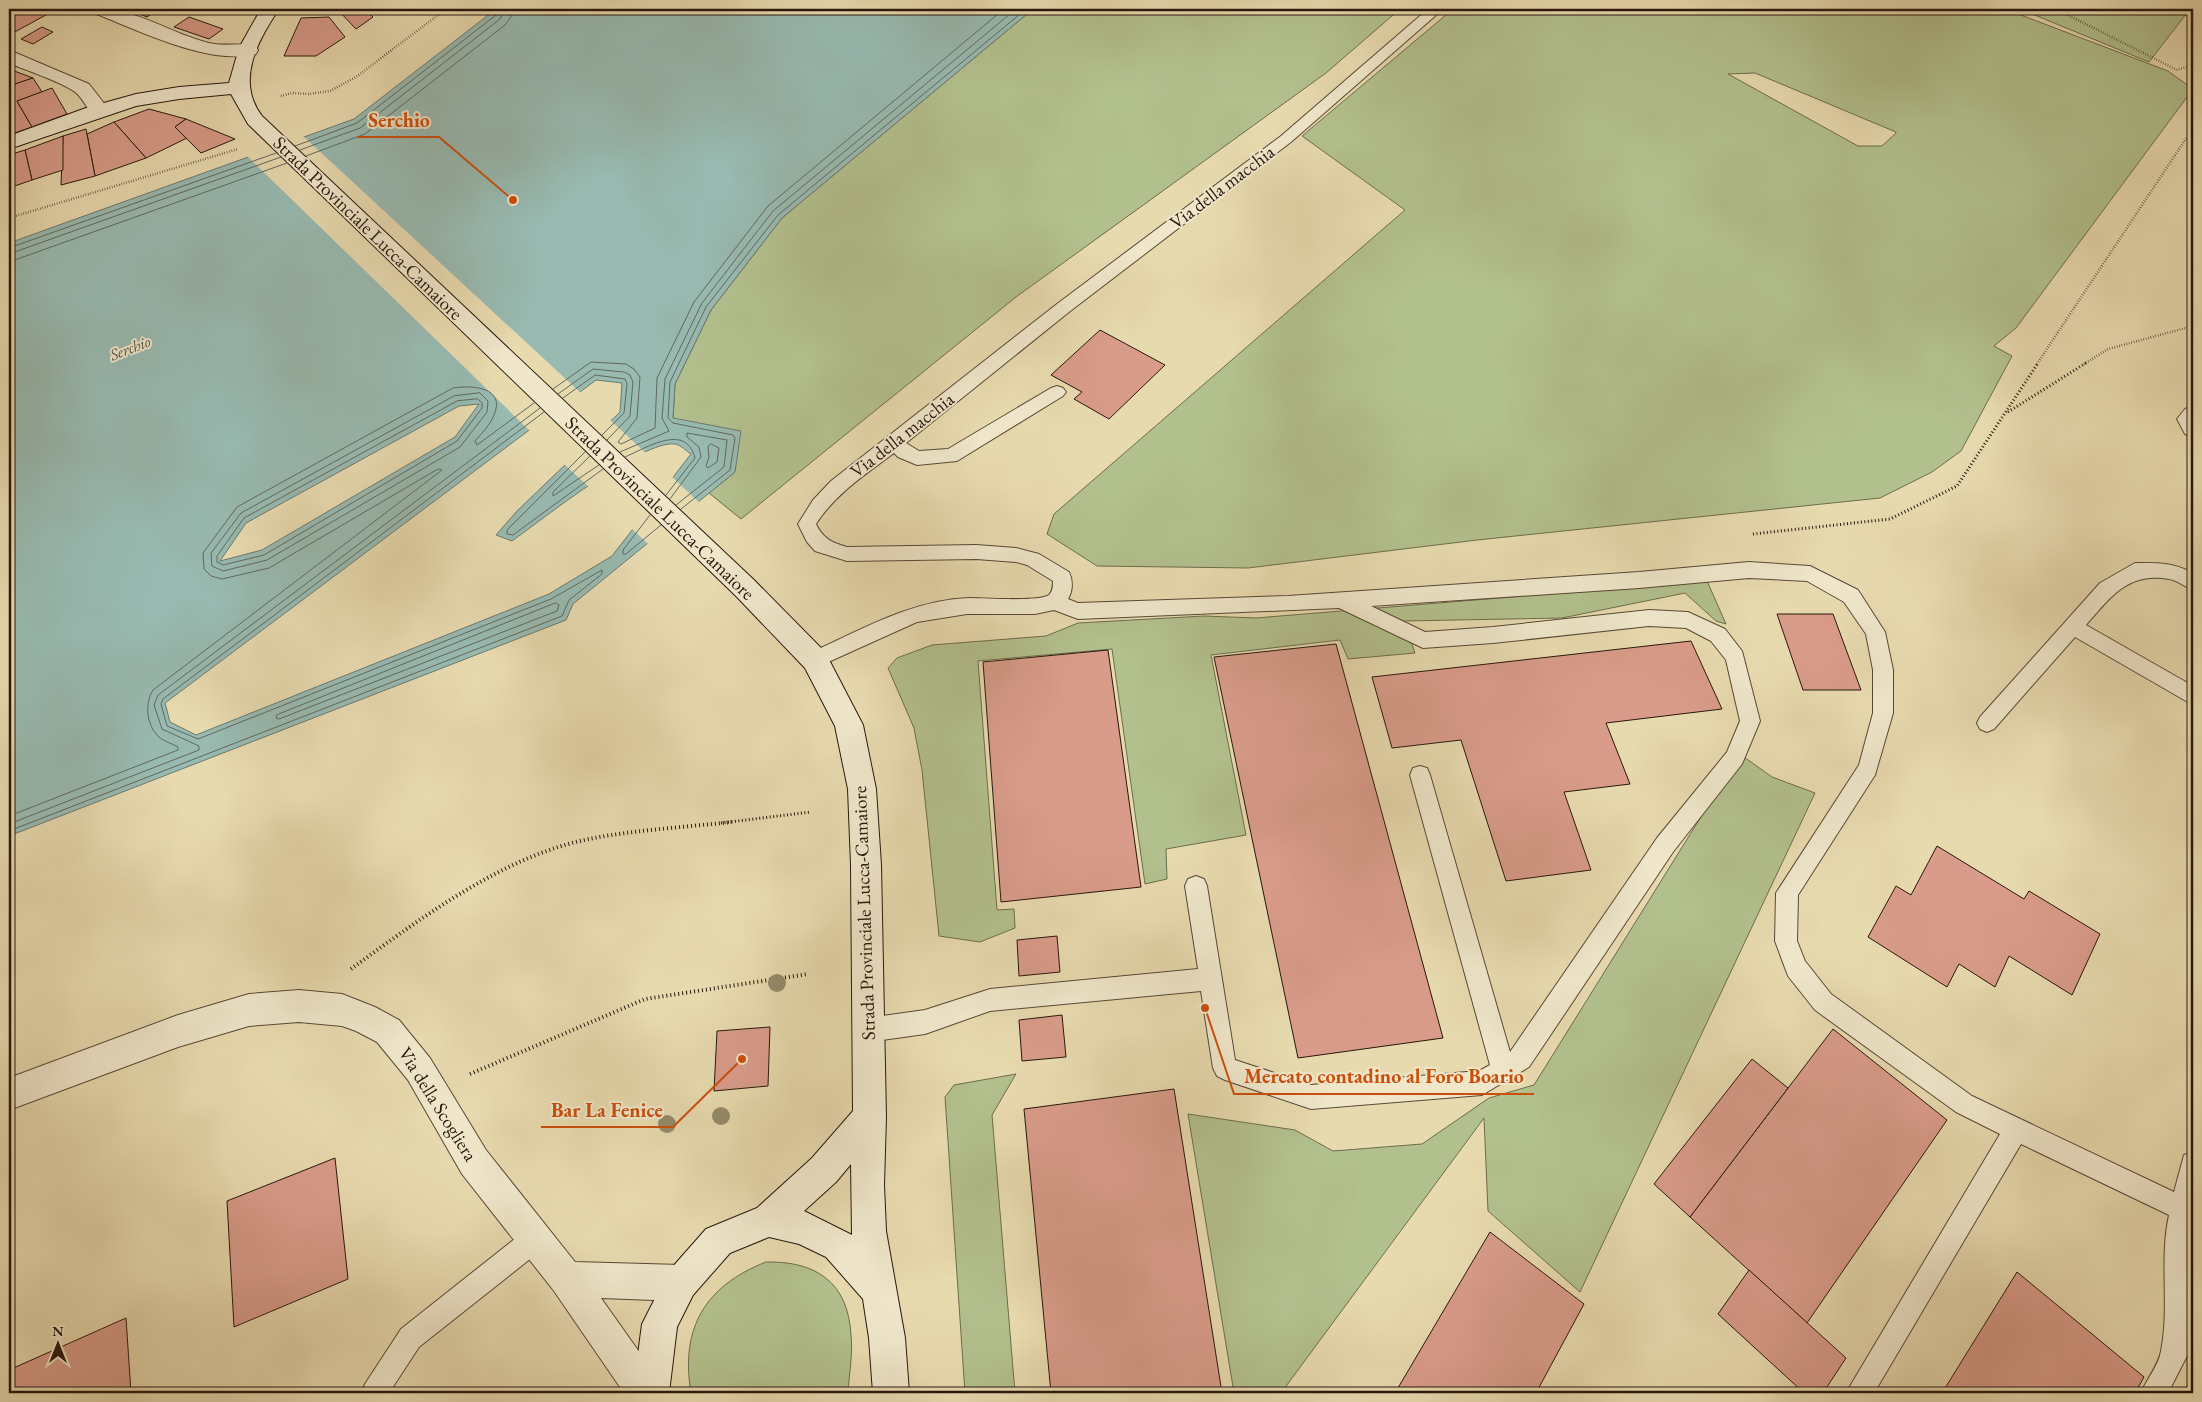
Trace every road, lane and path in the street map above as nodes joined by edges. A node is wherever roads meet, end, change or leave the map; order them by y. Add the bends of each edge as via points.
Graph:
1 (100, 9) edge
2 (270, 9) edge
3 (446, 9) edge
4 (1436, 9) edge
5 (2056, 9) edge
6 (249, 50) junction
7 (9, 56) edge
8 (2193, 65) edge
9 (238, 88) junction
10 (292, 93) dead end
11 (100, 111) junction
12 (2193, 128) edge
13 (9, 143) edge
14 (247, 147) dead end
15 (9, 218) edge
16 (2193, 326) edge
17 (1057, 392) dead end
18 (2006, 414) junction
19 (2193, 415) edge
20 (2193, 428) edge
21 (894, 442) junction
22 (1744, 536) dead end
23 (2193, 582) edge
24 (1342, 601) junction
25 (1054, 602) junction
26 (2072, 626) junction
27 (816, 660) junction
28 (2193, 696) edge
29 (1986, 723) dead end
30 (1420, 775) dead end
31 (811, 812) dead end
32 (1196, 886) dead end
33 (808, 974) dead end
34 (1210, 979) junction
35 (298, 1006) junction
36 (868, 1030) junction
37 (1503, 1069) junction
38 (433, 1091) junction
39 (9, 1094) edge
40 (870, 1117) junction
41 (2016, 1130) junction
42 (2193, 1164) edge
43 (2183, 1209) junction
44 (769, 1220) junction
45 (535, 1240) junction
46 (566, 1279) junction
47 (681, 1283) junction
48 (878, 1290) junction
49 (374, 1393) edge
50 (646, 1393) edge
51 (651, 1393) edge
52 (891, 1393) edge
53 (1859, 1393) edge
54 (2154, 1393) edge

1 - 6 main road via 208,49
2 - 6 main road
3 - 10 path via 356,77 330,91
4 - 21 lane, Via della macchia via 1286,139 1063,308
5 - 8 path via 2177,70
6 - 9 main road
7 - 11 main road via 82,88
9 - 11 main road via 178,91
9 - 27 main road, Strada Provinciale Lucca-Camaiore via 246,109 271,135 746,588
11 - 13 main road
12 - 18 path via 2064,320
14 - 15 path
16 - 18 path via 2108,349
17 - 21 lane via 951,456 917,458
18 - 22 path via 1957,486 1890,519
19 - 20 main road via 2189,419
21 - 25 lane, Via della macchia via 837,486 819,505 807,524 814,541 829,550 847,554 976,552 1032,559 1062,577 1062,592
23 - 26 lane via 2173,571 2134,571 2107,588
24 - 25 lane via 1078,611
24 - 37 lane via 1423,640 1649,618 1688,620 1718,635 1734,656 1750,721 1735,758 1665,845 1521,1059
24 - 41 lane via 1749,570 1810,574 1851,596 1874,632 1883,670 1882,714 1868,768 1787,893 1786,941 1796,968 1823,1002 1964,1104
25 - 27 lane via 1035,606 967,606 914,614
26 - 28 lane
26 - 29 lane
27 - 36 main road, Strada Provinciale Lucca-Camaiore via 849,725 862,789
30 - 37 lane
31 - 35 path via 588,839 526,859 434,909
32 - 34 lane
33 - 38 path via 645,999
34 - 36 lane via 990,1000 925,1022
34 - 37 lane via 1226,1068 1310,1097 1482,1082
35 - 38 main road, Via della Scogliera via 342,1010 388,1032 415,1063
35 - 39 main road, Via della Scogliera via 249,1010 178,1031
36 - 40 main road, Strada Provinciale Lucca-Camaiore
38 - 45 main road, Via della Scogliera via 474,1162
40 - 44 main road via 824,1170
40 - 48 main road, Strada Provinciale Lucca-Camaiore via 869,1231
41 - 43 lane
41 - 53 lane
42 - 43 lane
43 - 54 lane via 2176,1240 2179,1304 2174,1356
44 - 47 main road via 718,1241
44 - 48 main road via 803,1228 838,1245
45 - 46 main road, Via della Scogliera
45 - 49 lane via 410,1338
46 - 47 main road
46 - 50 main road, Via della Scogliera
47 - 51 main road via 660,1324
48 - 52 main road, Strada Provinciale Lucca-Camaiore via 887,1338

